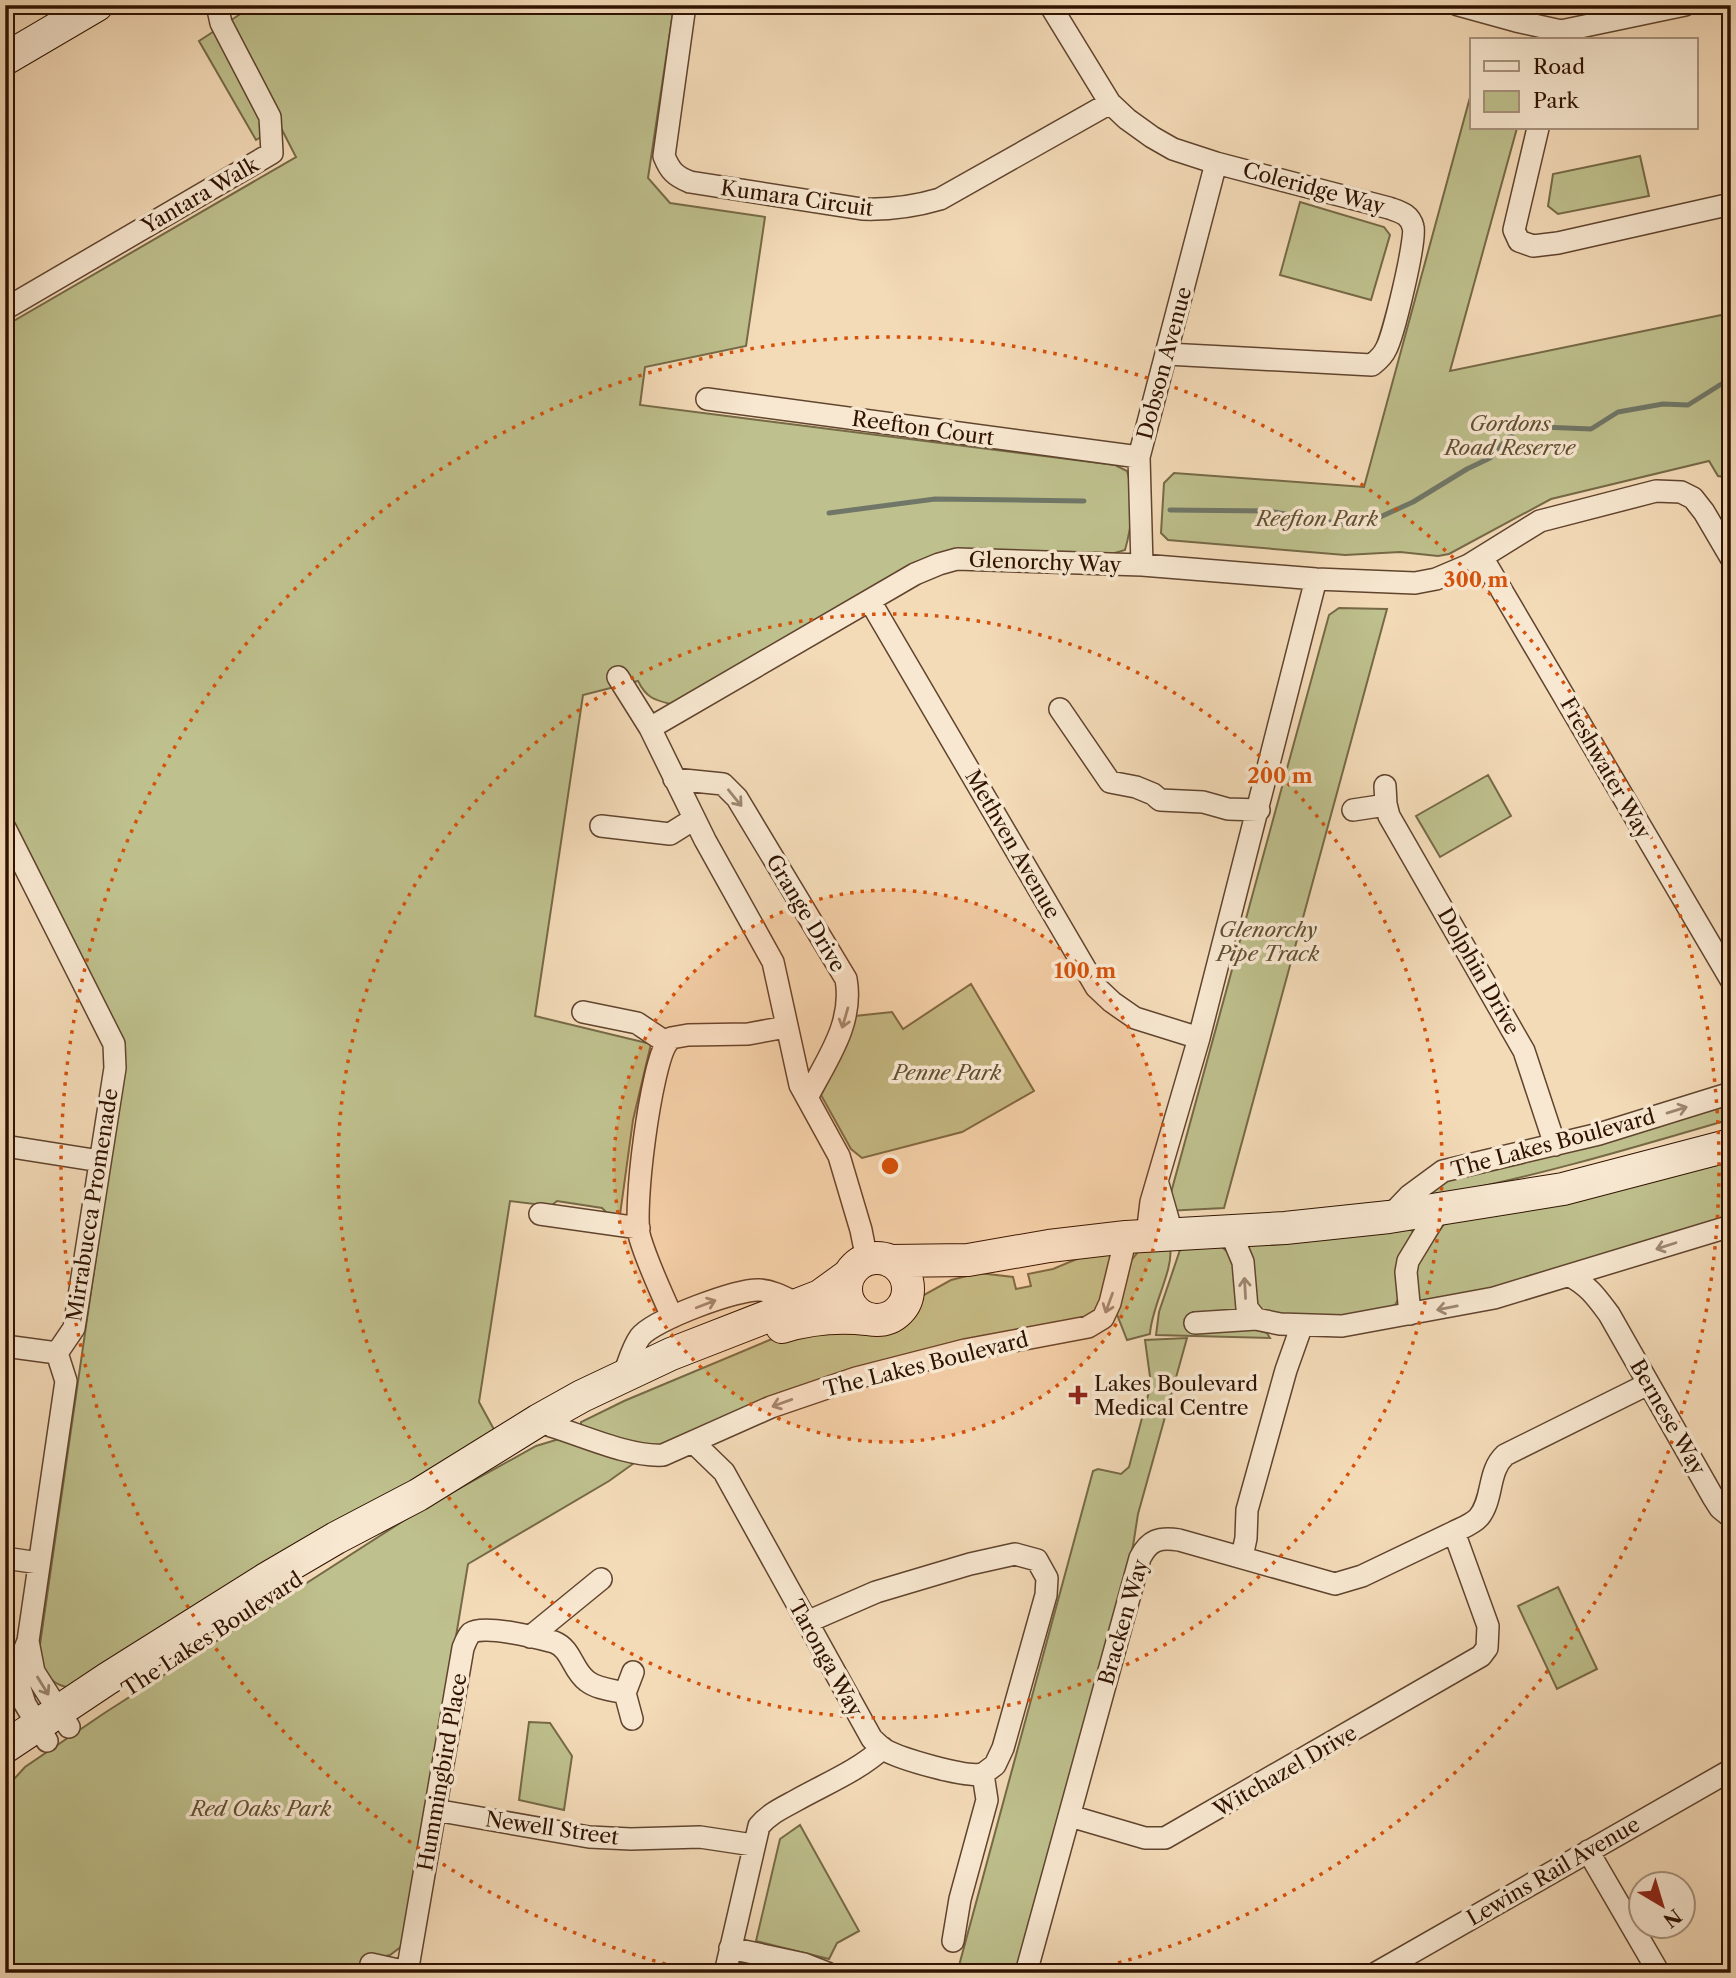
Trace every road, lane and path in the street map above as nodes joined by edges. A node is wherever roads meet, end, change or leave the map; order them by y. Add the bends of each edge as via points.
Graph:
1 (97, 5) edge
2 (200, 5) edge
3 (685, 5) edge
4 (1051, 5) edge
5 (1685, 5) edge
6 (1467, 6) edge
7 (219, 14) edge
8 (1560, 36) edge
9 (5, 59) edge
10 (1110, 103) junction
11 (1538, 130) edge
12 (1216, 163) junction
13 (1731, 204) edge
14 (5, 309) edge
15 (1167, 354) junction
16 (707, 399) dead end
17 (1139, 457) junction
18 (1482, 557) junction
19 (1731, 558) edge
20 (1142, 565) junction
21 (1316, 579) junction
22 (870, 601) junction
23 (618, 677) dead end
24 (1060, 709) dead end
25 (650, 728) junction
26 (674, 779) junction
27 (1259, 810) junction
28 (1353, 810) dead end
29 (694, 819) junction
30 (601, 826) dead end
31 (5, 828) edge
32 (1731, 979) edge
33 (583, 1012) dead end
34 (786, 1027) junction
35 (1199, 1038) junction
36 (667, 1044) junction
37 (1731, 1093) edge
38 (808, 1097) junction
39 (1731, 1129) edge
40 (1731, 1145) edge
41 (5, 1146) edge
42 (1555, 1146) junction
43 (100, 1161) junction
44 (1499, 1199) junction
45 (1439, 1210) junction
46 (540, 1214) dead end
47 (1389, 1217) junction
48 (1731, 1226) edge
49 (639, 1228) junction
50 (1230, 1231) junction
51 (1148, 1235) junction
52 (968, 1260) junction
53 (1617, 1262) junction
54 (869, 1266) junction
55 (1570, 1276) junction
56 (906, 1302) junction
57 (800, 1305) junction
58 (1410, 1314) junction
59 (1609, 1314) junction
60 (672, 1317) junction
61 (867, 1319) junction
62 (1256, 1319) junction
63 (1195, 1323) dead end
64 (1280, 1324) junction
65 (1302, 1325) junction
66 (5, 1346) edge
67 (57, 1353) junction
68 (1286, 1370) junction
69 (623, 1377) junction
70 (1648, 1384) junction
71 (551, 1426) junction
72 (719, 1430) junction
73 (693, 1442) junction
74 (473, 1463) junction
75 (724, 1472) junction
76 (1731, 1517) edge
77 (1454, 1532) junction
78 (1234, 1555) junction
79 (5, 1558) edge
80 (39, 1563) junction
81 (601, 1579) dead end
82 (807, 1622) junction
83 (530, 1637) junction
84 (633, 1672) dead end
85 (625, 1693) junction
86 (632, 1718) dead end
87 (53, 1726) junction
88 (878, 1744) junction
89 (5, 1747) edge
90 (5, 1769) edge
91 (1731, 1770) edge
92 (983, 1774) junction
93 (435, 1810) junction
94 (1070, 1816) junction
95 (753, 1844) junction
96 (1588, 1851) junction
97 (953, 1941) dead end
98 (730, 1948) junction
99 (371, 1964) dead end
100 (1382, 1971) edge
101 (407, 1972) edge
102 (724, 1973) edge
103 (827, 1973) edge
104 (1026, 1973) edge
105 (1659, 1973) edge

1 - 9 street
2 - 7 street, Yantara Walk
3 - 10 street, Kumara Circuit via 664,156 677,177 690,182 862,209 910,208 940,199
4 - 10 street, Coleridge Way
5 - 8 street
6 - 8 street
7 - 14 street, Yantara Walk via 271,117 272,153
10 - 12 street, Coleridge Way via 1173,149
11 - 13 street via 1514,230 1519,241 1533,246 1558,243
12 - 15 street, Dobson Avenue
12 - 15 street, Coleridge Way via 1405,213 1415,236 1388,348 1371,365
15 - 17 street, Dobson Avenue
16 - 17 street, Reefton Court
17 - 20 street, Dobson Avenue
18 - 19 street, Glenorchy Way via 1540,521 1656,491 1681,492 1693,498
18 - 21 street, Glenorchy Way via 1436,579 1415,583
18 - 32 street, Freshwater Way
20 - 21 street, Glenorchy Way
20 - 22 street, Glenorchy Way via 957,559 915,574
21 - 27 street
22 - 25 street, Glenorchy Way
22 - 35 street, Methven Avenue via 1096,987 1135,1018
23 - 25 street
24 - 27 street via 1110,782 1136,787 1160,800
25 - 26 street
26 - 29 street
26 -> 38 street, Grange Drive via 723,784 737,798 846,979 846,1020
27 - 35 street
28 - 42 street, Dolphin Drive via 1385,796 1396,827 1524,1051
29 - 30 street via 670,834
29 - 34 street via 773,962
31 - 43 street, Mirrabucca Promenade via 114,1044 115,1068
33 - 36 street via 637,1023
34 - 36 street via 748,1034 688,1035 671,1038
34 - 38 street via 800,1085
35 - 51 street
36 - 49 street via 653,1088 637,1205
42 -> 37 street, The Lakes Boulevard
38 - 54 street via 839,1156
39 - 44 street, The Lakes Boulevard
40 - 44 street, The Lakes Boulevard via 1589,1183
41 - 43 street
42 - 47 street, The Lakes Boulevard via 1443,1171
43 - 67 street, Mirrabucca Promenade via 74,1328
44 - 45 street, The Lakes Boulevard
45 - 47 street, The Lakes Boulevard
45 - 58 street via 1408,1261
46 - 49 street
47 - 50 street, The Lakes Boulevard
48 -> 53 street
49 - 60 street
50 - 51 street, The Lakes Boulevard
62 -> 50 street via 1247,1308 1243,1262
51 - 52 street, The Lakes Boulevard
51 -> 72 street, The Lakes Boulevard via 1103,1318 1088,1327 908,1363 816,1391
52 - 54 street, The Lakes Boulevard
52 - 56 street, The Lakes Boulevard via 935,1276
53 - 55 street
53 - 59 street, Bernese Way via 1605,1280
54 - 56 street via 898,1267 908,1283
54 - 57 street, The Lakes Boulevard
54 - 61 street via 846,1286 850,1306
55 -> 58 street via 1494,1298
55 - 59 street, Bernese Way via 1584,1283
56 - 61 street via 894,1316
60 -> 57 street via 742,1291 772,1292
57 - 69 street, The Lakes Boulevard
58 - 65 street via 1357,1325
59 - 70 street, Bernese Way
60 - 69 street via 640,1337
61 - 71 street, The Lakes Boulevard via 829,1317 768,1331
62 - 63 street
62 - 64 street
64 - 65 street
64 - 68 street
65 - 68 street
66 - 67 street
67 - 80 street via 66,1381
68 - 78 street via 1247,1510 1246,1538
69 - 74 street, The Lakes Boulevard via 539,1420
70 - 76 street, Bernese Way via 1713,1497
70 - 77 street, Bracken Way via 1505,1455 1494,1471 1478,1518
71 - 73 street, The Lakes Boulevard via 654,1455
71 - 74 street, The Lakes Boulevard
72 - 73 street, The Lakes Boulevard
72 - 75 street, Taronga Way
73 - 75 street, Taronga Way
74 - 87 street, The Lakes Boulevard via 267,1599
75 - 82 street, Taronga Way
77 - 78 street, Bracken Way via 1335,1584
77 - 94 street, Witchazel Drive via 1488,1626 1487,1648 1481,1656 1165,1838 1144,1838
78 - 94 street, Bracken Way via 1166,1538 1144,1549
79 - 80 street
80 - 87 street via 28,1641 17,1679 25,1704
81 - 83 street
82 - 88 street, Taronga Way
82 - 92 street via 876,1592 958,1567 1015,1554 1037,1560 1047,1578 1046,1595 1003,1748 995,1765
83 - 85 street, Hummingbird Place via 563,1647 586,1681
83 - 93 street, Hummingbird Place via 478,1631 466,1639
84 - 85 street
85 - 86 street
87 - 89 street, The Lakes Boulevard
87 - 90 street, The Lakes Boulevard
88 - 92 street via 908,1759
88 - 95 street via 866,1749 843,1774 771,1814
91 - 96 street, Lewins Rail Avenue
92 - 97 street via 987,1800
93 - 95 street, Newell Street via 589,1838 700,1837
93 - 101 street, Hummingbird Place
94 - 104 street, Bracken Way
95 - 98 street
96 - 100 street, Lewins Rail Avenue
96 - 105 street
98 - 102 street
98 - 103 street
99 - 101 street, Hummingbird Place

